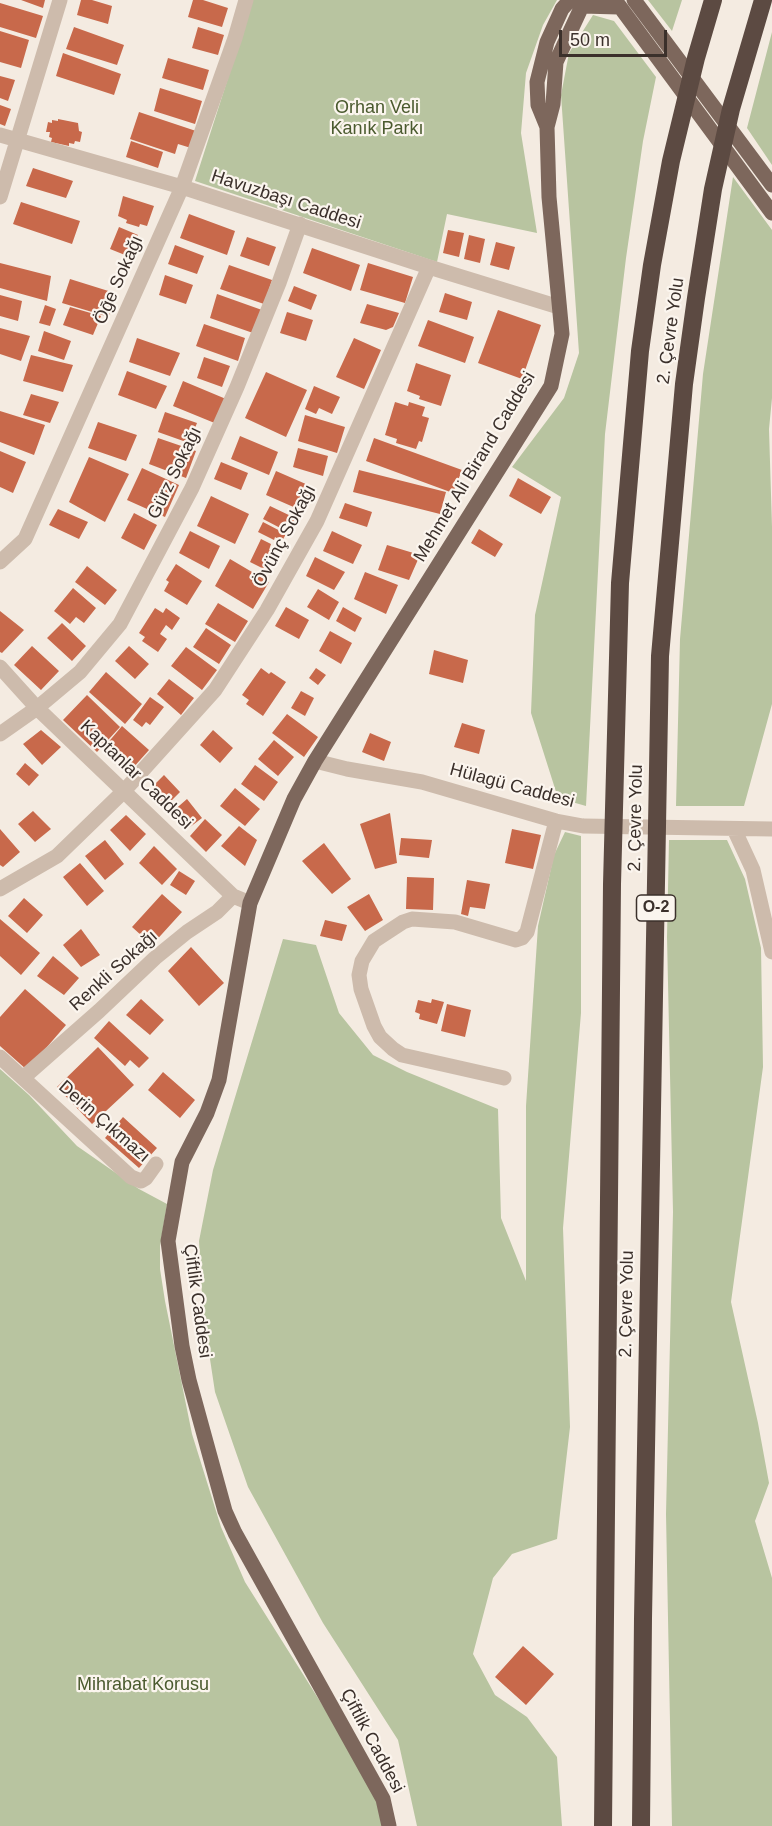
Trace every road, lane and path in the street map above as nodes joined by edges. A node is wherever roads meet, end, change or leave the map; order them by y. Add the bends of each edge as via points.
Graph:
1 (60, 0) edge
2 (246, 0) edge
3 (713, 0) edge
4 (763, 0) edge
5 (580, 2) edge
6 (634, 2) edge
7 (617, 4) edge
8 (0, 135) edge
9 (18, 140) junction
10 (772, 185) edge
11 (182, 187) junction
12 (0, 197) edge
13 (772, 213) edge
14 (300, 224) junction
15 (429, 267) junction
16 (559, 307) junction
17 (0, 562) edge
18 (0, 668) edge
19 (37, 708) junction
20 (0, 734) edge
21 (315, 760) junction
22 (124, 791) junction
23 (556, 821) junction
24 (734, 829) junction
25 (772, 829) edge
26 (0, 889) edge
27 (233, 896) junction
28 (250, 903) junction
29 (772, 952) edge
30 (0, 1057) edge
31 (24, 1077) junction
32 (504, 1078) dead end
33 (156, 1164) dead end
34 (389, 1826) edge
35 (603, 1826) edge
36 (641, 1826) edge

1 - 9 street
2 - 11 street, Öḡe Sokağı
3 - 35 highway, 2. Çevre Yolu / O-2 via 671,161 652,265 640,351 620,583 612,884
4 - 36 highway, 2. Çevre Yolu / O-2 via 713,189 684,384 660,656
5 - 7 main road
5 - 16 main road, Mehmet Ali Birand Caddesi via 556,62 547,127
6 - 10 main road
7 - 13 main road
8 - 9 street, Havuzbaşı Caddesi
9 - 11 street, Havuzbaşı Caddesi
9 - 12 street
11 - 14 street, Havuzbaşı Caddesi
11 - 17 street, Öḡe Sokağı via 25,539
14 - 15 street, Havuzbaşı Caddesi
14 - 19 street, Gürz Sokağı via 237,387 192,488 120,624 80,672
15 - 16 street, Havuzbaşı Caddesi
15 - 22 street, Övünç Sokağı via 317,521 267,610 215,690
16 - 21 main road, Mehmet Ali Birand Caddesi via 562,334 551,386
18 - 19 street, Kaptanlar Caddesi
19 - 20 street, Gürz Sokağı
19 - 22 street, Kaptanlar Caddesi
21 - 23 street, Hülagü Caddesi via 422,782
21 - 28 main road, Çiftlik Caddesi
22 - 26 street, Övünç Sokağı via 57,856
22 - 27 street, Kaptanlar Caddesi
23 - 24 street, Hülagü Caddesi via 583,826
23 - 32 street via 522,938 516,940 455,922 412,919 374,941 359,975 374,1026 393,1049
24 - 25 street, Hülagü Caddesi
24 - 29 street via 753,870
27 - 28 street, Kaptanlar Caddesi
27 - 31 street, Renkli Sokağı via 155,958
28 - 34 main road, Çiftlik Caddesi via 219,1080 182,1162 168,1241 182,1346 225,1511 383,1799
30 - 31 street
31 - 33 street, Derin Çıkmazı via 131,1177 146,1179

